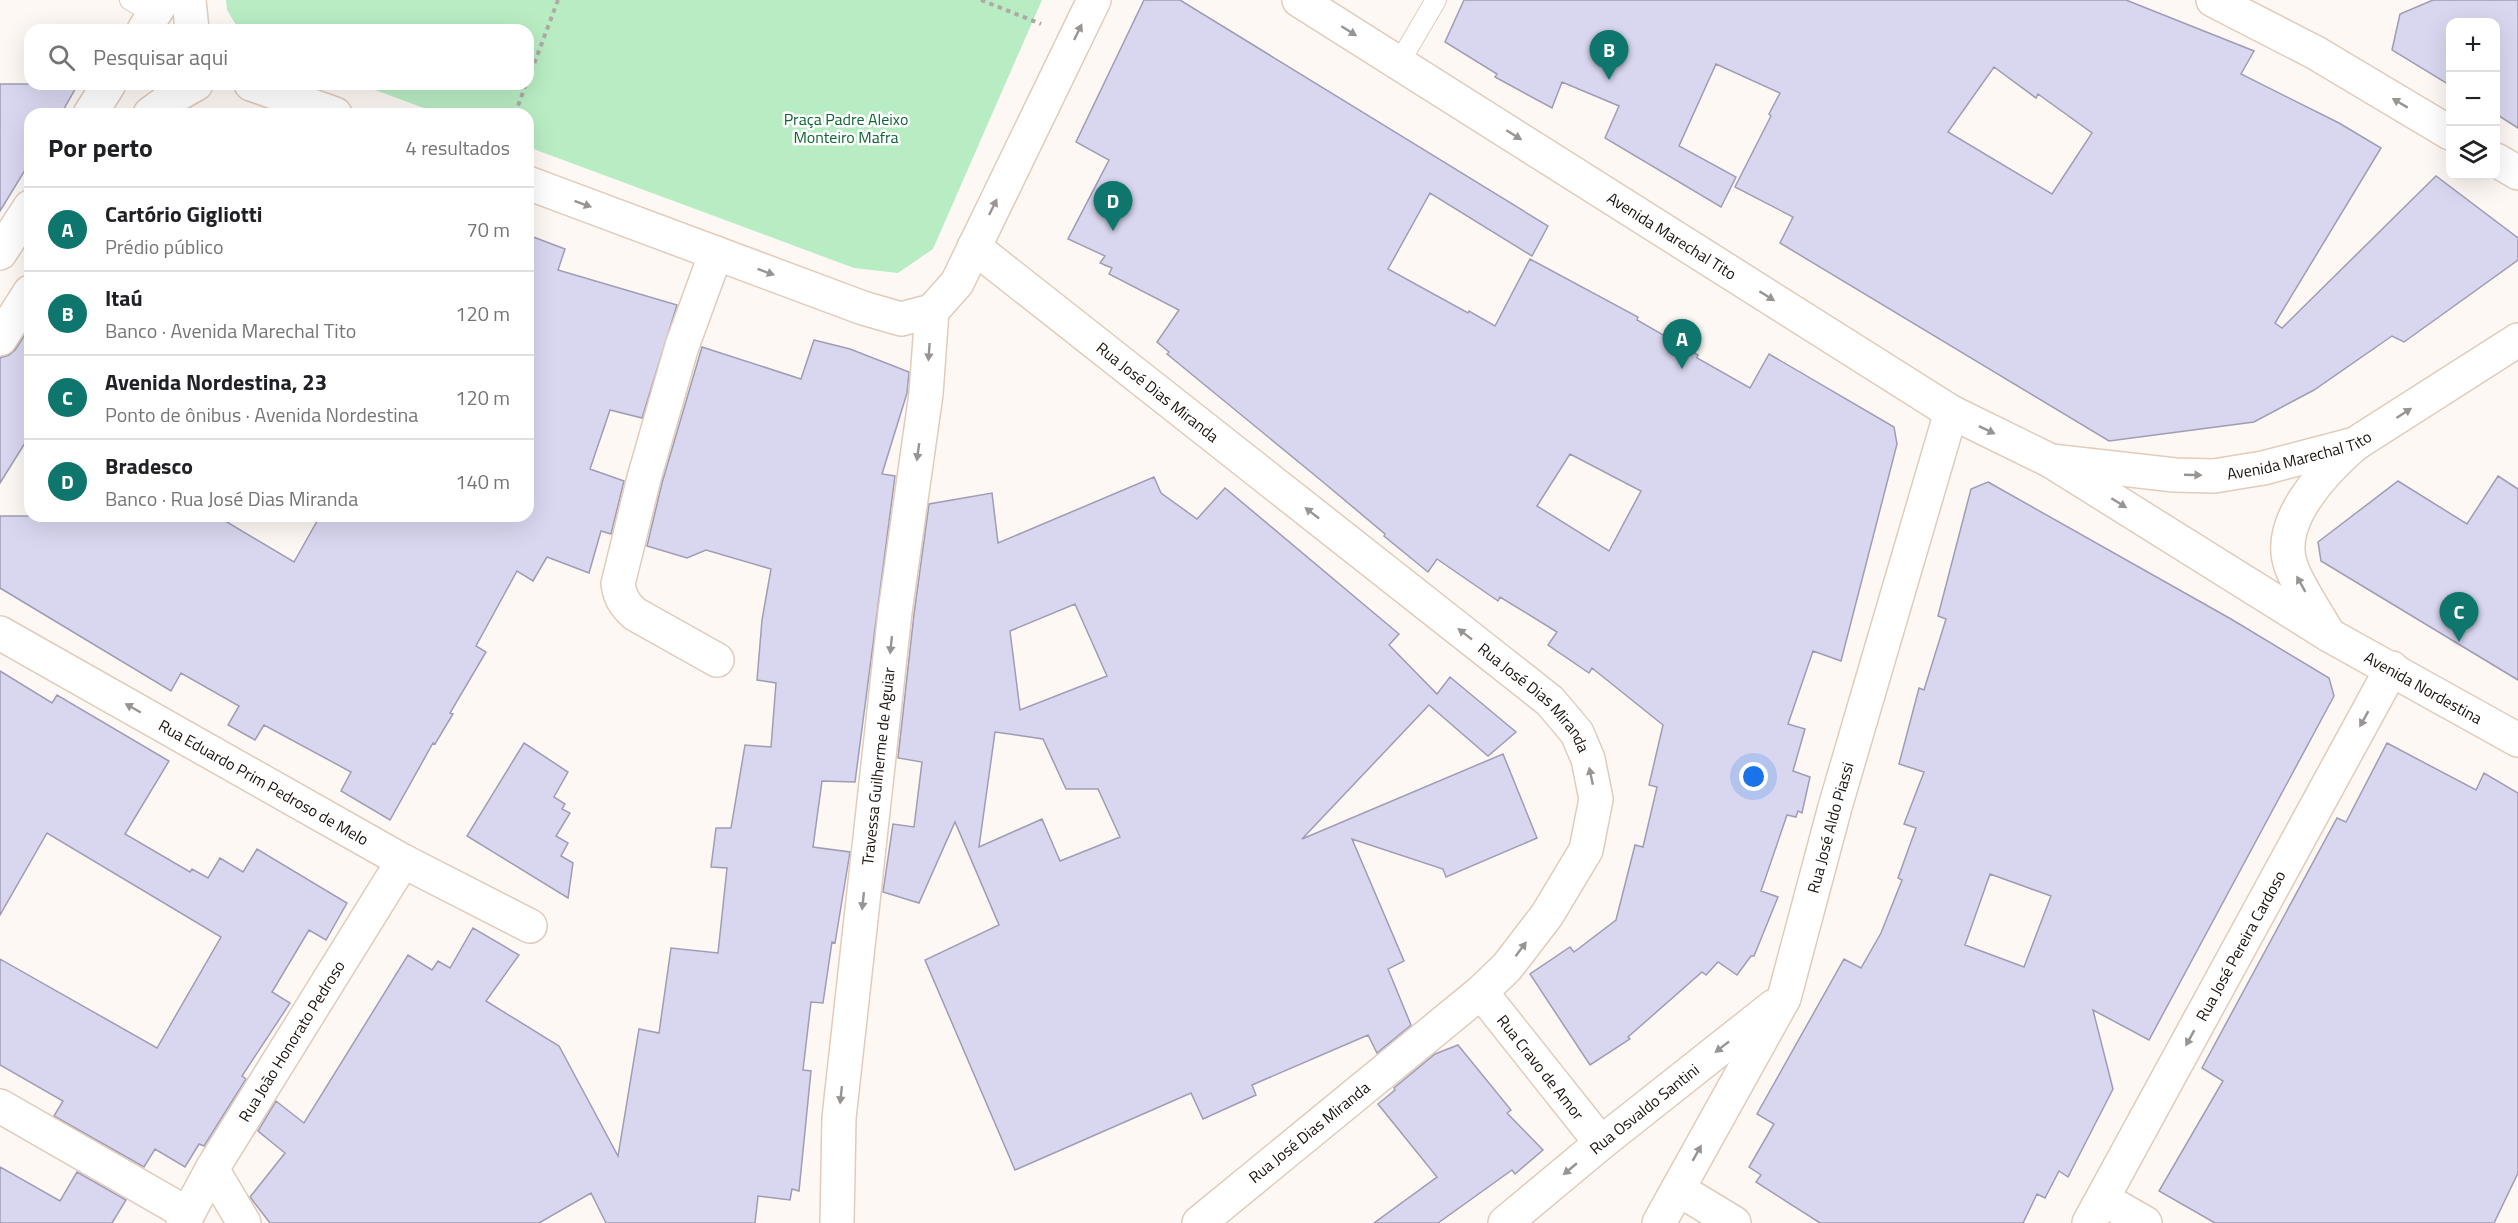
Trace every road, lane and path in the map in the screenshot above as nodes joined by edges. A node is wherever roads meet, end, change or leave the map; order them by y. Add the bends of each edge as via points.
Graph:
1 (189, 0) edge
2 (558, 0) edge
3 (981, 0) edge
4 (1094, 0) edge
5 (1299, 0) edge
6 (1436, 0) edge
7 (2213, 0) edge
8 (191, 24) edge
9 (1075, 38) junction
10 (534, 63) edge
11 (1399, 63) junction
12 (105, 90) edge
13 (185, 90) edge
14 (268, 90) edge
15 (524, 90) edge
16 (94, 108) edge
17 (158, 108) edge
18 (319, 108) edge
19 (517, 108) edge
20 (2446, 130) edge
21 (2500, 162) edge
22 (2518, 173) edge
23 (534, 185) edge
24 (24, 216) edge
25 (974, 247) junction
26 (0, 253) edge
27 (716, 254) junction
28 (24, 301) edge
29 (932, 311) junction
30 (0, 339) edge
31 (2518, 340) edge
32 (1951, 412) junction
33 (2355, 444) junction
34 (2051, 461) junction
35 (0, 633) edge
36 (2329, 635) junction
37 (717, 660) dead end
38 (2392, 668) junction
39 (2518, 740) edge
40 (403, 861) junction
41 (530, 926) dead end
42 (1481, 992) junction
43 (1784, 998) junction
44 (0, 1106) edge
45 (1601, 1143) junction
46 (212, 1169) junction
47 (1678, 1189) junction
48 (2096, 1211) edge
49 (185, 1219) edge
50 (244, 1223) edge
51 (837, 1223) edge
52 (1199, 1223) edge
53 (1506, 1223) edge
54 (1659, 1223) edge
55 (1734, 1223) edge
56 (2145, 1223) edge

1 - 8 street
2 - 10 path
3 - 9 path
9 -> 4 street
5 -> 11 street, Avenida Marechal Tito
6 - 11 lane
20 -> 7 street via 2316,53
25 -> 9 street
11 -> 32 street, Avenida Marechal Tito
12 - 16 street
13 - 17 street
14 - 18 street
15 - 19 path
21 - 22 street
23 -> 27 street
24 - 26 street
25 - 29 street via 957,283
42 -> 25 street, Rua José Dias Miranda via 1507,967 1547,915 1586,850 1596,799 1588,759 1577,733 1550,701
27 -> 29 street via 902,319
27 - 37 street via 679,356 618,584 620,596 635,614
28 - 30 street
29 -> 51 street, Travessa Guilherme de Aguiar via 926,394 895,612 840,1106
33 -> 31 street, Avenida Marechal Tito
32 -> 34 street, Avenida Marechal Tito
32 - 43 street, Rua José Aldo Piassi via 1835,807
34 -> 33 street, Avenida Marechal Tito via 2214,476 2263,468
36 -> 33 street via 2290,566 2288,544 2291,526 2316,484
34 -> 36 street, Avenida Marechal Tito
40 -> 35 street, Rua Eduardo Prim Pedroso de Melo
36 - 38 street, Avenida Nordestina
38 - 39 street, Avenida Nordestina
38 -> 48 street, Rua José Pereira Cardoso
40 - 41 street, Rua Eduardo Prim Pedroso de Melo
40 - 46 street, Rua João Honorato Pedroso
42 - 45 street, Rua Cravo de Amor
42 - 52 street, Rua José Dias Miranda
43 -> 45 street, Rua Osvaldo Santini
47 -> 43 street, Rua José Aldo Piassi
44 - 49 street
45 -> 53 street, Rua Osvaldo Santini
46 - 49 street, Rua João Honorato Pedroso
46 - 50 street
47 - 54 street, Rua José Aldo Piassi
47 - 55 street
48 - 56 street

